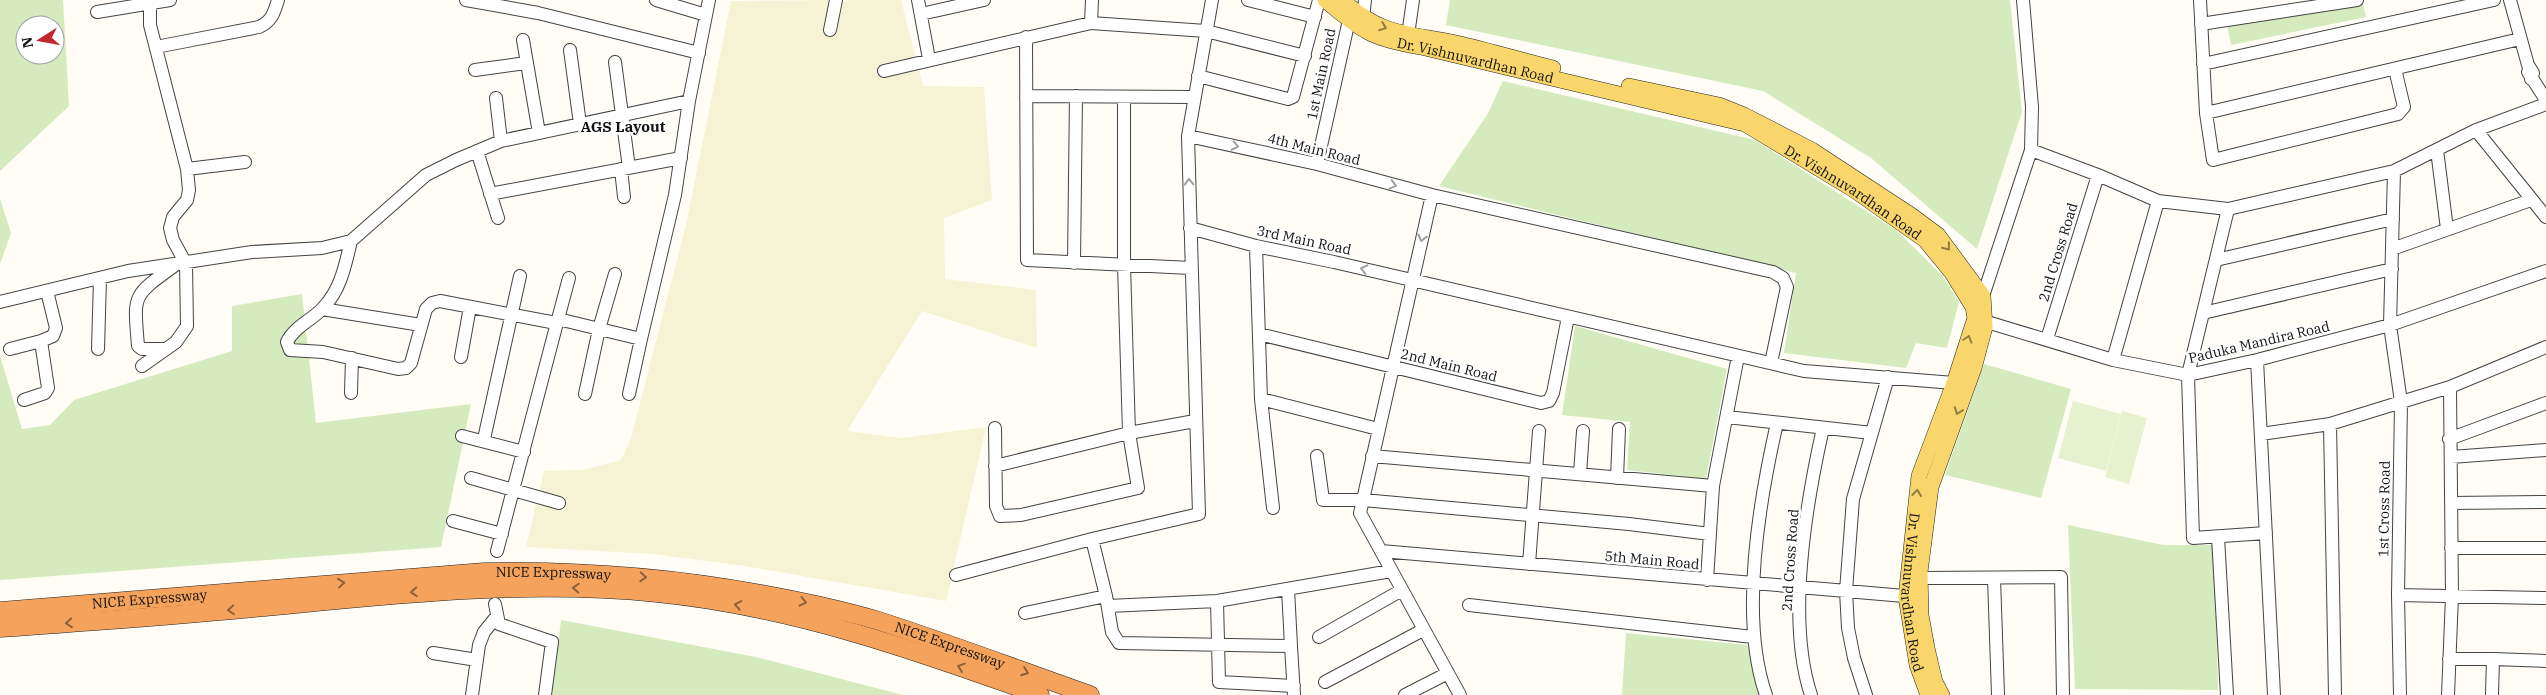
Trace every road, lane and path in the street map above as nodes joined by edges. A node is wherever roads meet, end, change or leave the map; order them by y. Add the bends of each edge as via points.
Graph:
1 (170, 0) edge
2 (278, 0) edge
3 (466, 0) edge
4 (656, 0) edge
5 (709, 0) edge
6 (836, 0) edge
7 (918, 0) edge
8 (984, 0) edge
9 (1092, 0) edge
10 (1212, 0) edge
11 (1248, 0) edge
12 (1319, 0) edge
13 (1325, 0) edge
14 (1343, 0) edge
15 (1366, 0) edge
16 (1413, 0) edge
17 (2022, 0) edge
18 (2200, 0) edge
19 (2357, 0) edge
20 (2494, 0) edge
21 (2510, 0) edge
22 (150, 2) edge
23 (111, 5) edge
24 (97, 12) dead end
25 (921, 14) junction
26 (706, 15) junction
27 (1315, 17) junction
28 (1356, 19) junction
29 (1091, 22) junction
30 (2201, 24) junction
31 (830, 30) dead end
32 (1206, 31) junction
33 (1408, 35) junction
34 (1026, 37) junction
35 (2520, 39) junction
36 (523, 40) dead end
37 (156, 47) junction
38 (570, 50) dead end
39 (699, 52) junction
40 (1305, 56) junction
41 (929, 59) junction
42 (615, 62) dead end
43 (526, 63) junction
44 (2203, 64) junction
45 (2395, 69) junction
46 (475, 70) dead end
47 (884, 71) dead end
48 (1198, 76) junction
49 (1026, 96) junction
50 (1076, 96) junction
51 (1124, 97) junction
52 (1195, 97) junction
53 (496, 98) dead end
54 (689, 101) junction
55 (2546, 102) edge
56 (2206, 113) junction
57 (622, 116) junction
58 (580, 124) junction
59 (2476, 130) junction
60 (539, 133) junction
61 (1188, 136) junction
62 (502, 141) junction
63 (2031, 150) junction
64 (2437, 150) junction
65 (476, 151) junction
66 (681, 158) junction
67 (245, 162) dead end
68 (1317, 164) junction
69 (625, 168) junction
70 (187, 169) junction
71 (2394, 170) junction
72 (2098, 175) junction
73 (490, 194) junction
74 (1432, 195) junction
75 (624, 197) dead end
76 (2531, 200) junction
77 (2158, 201) junction
78 (2228, 209) junction
79 (2546, 217) edge
80 (498, 218) dead end
81 (2392, 219) junction
82 (1190, 228) junction
83 (2447, 229) junction
84 (351, 241) junction
85 (1256, 246) junction
86 (2392, 249) junction
87 (2216, 260) junction
88 (1074, 262) junction
89 (180, 264) junction
90 (1124, 265) junction
91 (1191, 268) junction
92 (2392, 268) junction
93 (2546, 271) edge
94 (615, 274) dead end
95 (520, 276) dead end
96 (100, 278) junction
97 (569, 278) dead end
98 (1412, 280) junction
99 (47, 291) junction
100 (0, 302) edge
101 (470, 307) junction
102 (322, 309) junction
103 (1979, 311) junction
104 (2203, 313) junction
105 (512, 315) junction
106 (1568, 317) junction
107 (557, 321) junction
108 (422, 324) junction
109 (2390, 325) junction
110 (599, 329) junction
111 (1258, 334) junction
112 (641, 339) junction
113 (2047, 339) junction
114 (41, 341) junction
115 (2546, 347) edge
116 (98, 348) dead end
117 (10, 349) dead end
118 (166, 349) junction
119 (1738, 356) junction
120 (461, 357) dead end
121 (352, 358) junction
122 (2113, 360) junction
123 (2257, 360) junction
124 (1772, 364) junction
125 (142, 366) dead end
126 (1392, 366) junction
127 (2188, 375) junction
128 (1888, 377) junction
129 (1954, 383) junction
130 (2450, 387) junction
131 (350, 393) dead end
132 (584, 394) dead end
133 (629, 394) dead end
134 (1261, 398) junction
135 (24, 400) dead end
136 (2401, 402) junction
137 (2546, 403) edge
138 (1727, 417) junction
139 (1195, 421) junction
140 (1777, 423) junction
141 (2330, 424) junction
142 (994, 428) dead end
143 (1823, 428) junction
144 (1378, 429) junction
145 (1619, 429) dead end
146 (1539, 431) dead end
147 (1583, 431) dead end
148 (1129, 433) junction
149 (1872, 433) junction
150 (2261, 434) junction
151 (462, 436) dead end
152 (2449, 439) junction
153 (484, 440) junction
154 (2546, 450) edge
155 (524, 452) junction
156 (1317, 456) dead end
157 (1372, 456) junction
158 (2451, 457) junction
159 (996, 466) junction
160 (1536, 470) junction
161 (1580, 474) junction
162 (471, 478) dead end
163 (1617, 478) junction
164 (1713, 486) junction
165 (514, 490) junction
166 (1363, 500) junction
167 (2546, 502) edge
168 (560, 503) dead end
169 (2450, 503) junction
170 (1274, 508) dead end
171 (1532, 515) junction
172 (453, 521) dead end
173 (502, 534) junction
174 (1710, 534) junction
175 (2266, 534) junction
176 (2218, 536) junction
177 (1092, 539) junction
178 (2451, 548) junction
179 (2546, 548) edge
180 (497, 551) dead end
181 (1381, 552) junction
182 (1529, 564) junction
183 (1390, 571) junction
184 (956, 574) dead end
185 (1920, 578) junction
186 (1994, 578) junction
187 (1707, 580) junction
188 (1754, 584) junction
189 (1801, 588) junction
190 (1288, 589) junction
191 (1402, 590) junction
192 (1846, 591) junction
193 (2398, 595) junction
194 (2452, 596) junction
195 (286, 597) junction
196 (1913, 597) junction
197 (2546, 598) edge
198 (1107, 601) junction
199 (1217, 601) junction
200 (1469, 605) dead end
201 (0, 611) edge
202 (1025, 613) dead end
203 (0, 628) edge
204 (1423, 630) junction
205 (1319, 637) dead end
206 (1753, 637) junction
207 (1219, 643) junction
208 (1291, 646) junction
209 (432, 652) dead end
210 (2449, 659) junction
211 (2493, 659) junction
212 (477, 660) junction
213 (2546, 661) edge
214 (1448, 673) junction
215 (1325, 682) dead end
216 (1294, 690) edge
217 (472, 695) edge
218 (546, 695) edge
219 (1040, 695) edge
220 (1090, 695) edge
221 (1405, 695) edge
222 (1460, 695) edge
223 (1766, 695) edge
224 (1811, 695) edge
225 (1866, 695) edge
226 (1928, 695) edge
227 (1942, 695) edge
228 (1998, 695) edge
229 (2064, 695) edge
230 (2227, 695) edge
231 (2274, 695) edge
232 (2335, 695) edge
233 (2400, 695) edge
234 (2448, 695) edge
235 (2492, 695) edge

1 - 22 street
2 - 37 street via 272,16 259,27
3 - 39 street via 538,12
4 - 26 street
5 - 26 street
6 - 31 street
7 - 25 street
8 - 25 street
9 - 29 street
10 - 32 street
11 - 27 street
12 - 27 street
13 - 28 main road, Dr. Vishnuvardhan Road
14 - 28 main road, Dr. Vishnuvardhan Road
15 - 28 street, 1st Main Road
16 - 33 street
17 - 63 street via 2032,107
18 - 30 street
19 - 30 street
20 - 44 street
21 - 35 street
22 - 23 street
22 - 37 street via 150,25
23 - 24 street
25 - 41 street
26 - 39 street
27 - 40 street
28 -> 33 main road, Dr. Vishnuvardhan Road
28 - 68 street, 1st Main Road
28 - 103 main road, Dr. Vishnuvardhan Road via 1372,36 1390,42 1745,124 1854,190 1925,240
29 - 32 street
29 - 34 street
30 - 44 street
32 - 40 street
32 - 48 street
33 -> 103 main road, Dr. Vishnuvardhan Road via 1456,43 1611,82 1682,96 1744,115 1812,150 1938,235
34 - 41 street
34 - 49 street
35 - 45 street
35 - 55 street via 2533,73 2531,79
36 - 43 street
37 - 70 street
38 - 58 street
39 - 54 street
40 - 48 street via 1296,92 1293,98 1288,99
41 - 47 street
42 - 57 street
43 - 46 street
43 - 60 street
44 - 56 street
45 - 56 street
45 - 56 street via 2404,106 2398,114 2213,160
48 - 52 street
49 - 50 street
49 - 88 street via 1027,260
50 - 51 street
50 - 88 street
51 - 52 street
51 - 90 street
52 - 61 street
53 - 62 street
54 - 57 street
54 - 66 street
55 - 59 street
57 - 58 street
57 - 69 street
58 - 60 street
59 - 64 street
59 - 76 street
60 - 62 street
61 -> 68 street, 4th Main Road
82 -> 61 street
62 - 65 street
63 - 72 street
63 - 103 street
64 - 71 street
64 - 83 street
65 - 73 street
65 - 84 street via 426,175
66 - 69 street
66 - 112 street via 664,249
67 - 70 street
68 -> 74 street, 4th Main Road
69 - 73 street
69 - 75 street
70 - 89 street via 187,200 173,217 170,228
71 - 78 street
71 - 81 street, 1st Cross Road
72 - 77 street
72 - 113 street, 2nd Cross Road
73 - 80 street
74 -> 98 street
74 - 124 street, 4th Main Road via 1773,272 1783,278 1787,287
76 - 79 street
76 - 83 street
77 - 78 street
77 - 122 street
78 - 87 street
81 - 86 street, 1st Cross Road
81 - 87 street
82 - 85 street, 3rd Main Road
82 - 91 street
83 - 86 street
84 - 89 street via 322,248 252,252
84 - 102 street via 336,292
98 -> 85 street, 3rd Main Road
85 - 111 street
86 - 92 street, 1st Cross Road
87 - 104 street
88 - 90 street
89 - 96 street
89 - 118 street via 187,326 176,342
89 - 118 street via 143,289 137,298 138,346 142,350
90 - 91 street
90 - 148 street
91 - 139 street
92 - 104 street
92 - 109 street, 1st Cross Road
93 - 109 street, Paduka Mandira Road
94 - 110 street
95 - 105 street
96 - 99 street
96 - 116 street
97 - 107 street
98 - 106 street, 3rd Main Road
98 - 126 street
99 - 100 street
99 - 114 street via 55,332
101 - 105 street
101 - 108 street via 440,301 432,303 426,309
101 - 120 street
102 - 108 street
102 - 121 street via 290,335 287,342 290,350
103 - 113 street, Paduka Mandira Road
129 -> 103 main road, Dr. Vishnuvardhan Road
103 -> 185 main road, Dr. Vishnuvardhan Road via 1974,368 1931,487
104 - 127 street
105 - 107 street
105 - 153 street
106 - 119 street, 3rd Main Road
106 - 126 street, 2nd Main Road via 1549,401 1541,403
107 - 110 street
107 - 155 street
108 - 121 street via 411,363 406,368
109 - 123 street, Paduka Mandira Road
109 - 136 street, 1st Cross Road
110 - 112 street
110 - 132 street
111 - 126 street, 2nd Main Road
111 - 134 street
112 - 133 street
113 - 122 street, Paduka Mandira Road
114 - 117 street
114 - 135 street via 48,388 45,393
115 - 130 street
118 - 125 street
119 - 124 street, 3rd Main Road
119 - 138 street
121 - 131 street
122 - 127 street, Paduka Mandira Road
123 - 127 street, Paduka Mandira Road
123 - 150 street
124 - 128 street, 3rd Main Road
126 - 144 street
127 - 176 street via 2193,538
128 - 129 street, 3rd Main Road
128 - 149 street
196 -> 129 main road, Dr. Vishnuvardhan Road via 1919,476
130 - 136 street
130 - 152 street
134 - 144 street
134 - 170 street
136 - 141 street
136 - 193 street, 1st Cross Road
137 - 152 street
138 - 140 street
138 - 164 street
139 - 148 street
139 - 177 street via 1199,514
140 - 143 street
140 - 188 street via 1768,462
141 - 150 street
141 - 232 street
142 - 159 street
143 - 149 street
143 - 189 street, 2nd Cross Road via 1814,467
144 - 157 street
145 - 163 street
146 - 160 street
147 - 161 street
148 - 159 street
148 - 159 street via 1138,488 1021,515 1000,516 996,506
149 - 192 street via 1853,499
150 - 175 street
151 - 153 street
152 - 158 street
153 - 155 street
154 - 158 street
155 - 165 street
156 - 166 street via 1323,500
157 - 160 street
157 - 166 street
158 - 169 street
160 - 161 street
160 - 171 street
161 - 163 street
162 - 165 street
163 - 164 street
164 - 174 street
165 - 168 street
165 - 173 street
166 - 171 street
166 - 181 street via 1360,513
167 - 169 street
169 - 178 street
171 - 174 street
171 - 182 street
172 - 173 street
173 - 180 street
174 - 187 street
175 - 176 street
175 - 231 street
176 - 230 street
177 - 184 street
177 - 198 street
178 - 179 street
178 - 194 street
181 - 182 street, 5th Main Road
181 - 183 street
182 - 187 street, 5th Main Road
183 - 190 street
183 - 191 street
185 - 186 street
185 - 196 main road, Dr. Vishnuvardhan Road
186 - 228 street
186 - 229 street via 2060,577
187 - 188 street, 5th Main Road
188 - 189 street, 5th Main Road
188 - 206 street
189 - 192 street, 5th Main Road
189 - 224 street, 2nd Cross Road via 1803,664
190 - 199 street
190 - 208 street
191 - 204 street
191 - 205 street
192 - 196 street, 5th Main Road
192 - 225 street via 1848,628
193 - 194 street
193 - 233 street, 1st Cross Road
194 - 197 street
194 - 210 street
195 - 201 highway, NICE Expressway
195 -> 203 highway, NICE Expressway
219 -> 195 highway, NICE Expressway via 871,636 793,615 692,597 536,586
195 -> 220 highway, NICE Expressway via 406,577 519,571 694,582 800,601 875,620
196 - 226 main road, Dr. Vishnuvardhan Road via 1917,665
196 - 227 main road, Dr. Vishnuvardhan Road via 1935,682
198 - 199 street
198 - 202 street
198 - 207 street via 1112,632 1120,643
199 - 207 street
200 - 206 street
204 - 214 street
204 - 215 street
206 - 223 street
207 - 208 street
207 - 216 street via 1220,682
208 - 216 street
209 - 212 street
210 - 211 street
210 - 234 street
211 - 213 street
211 - 235 street
212 - 217 street
212 - 218 street via 484,632 496,610 499,624 552,642
214 - 221 street
214 - 222 street

